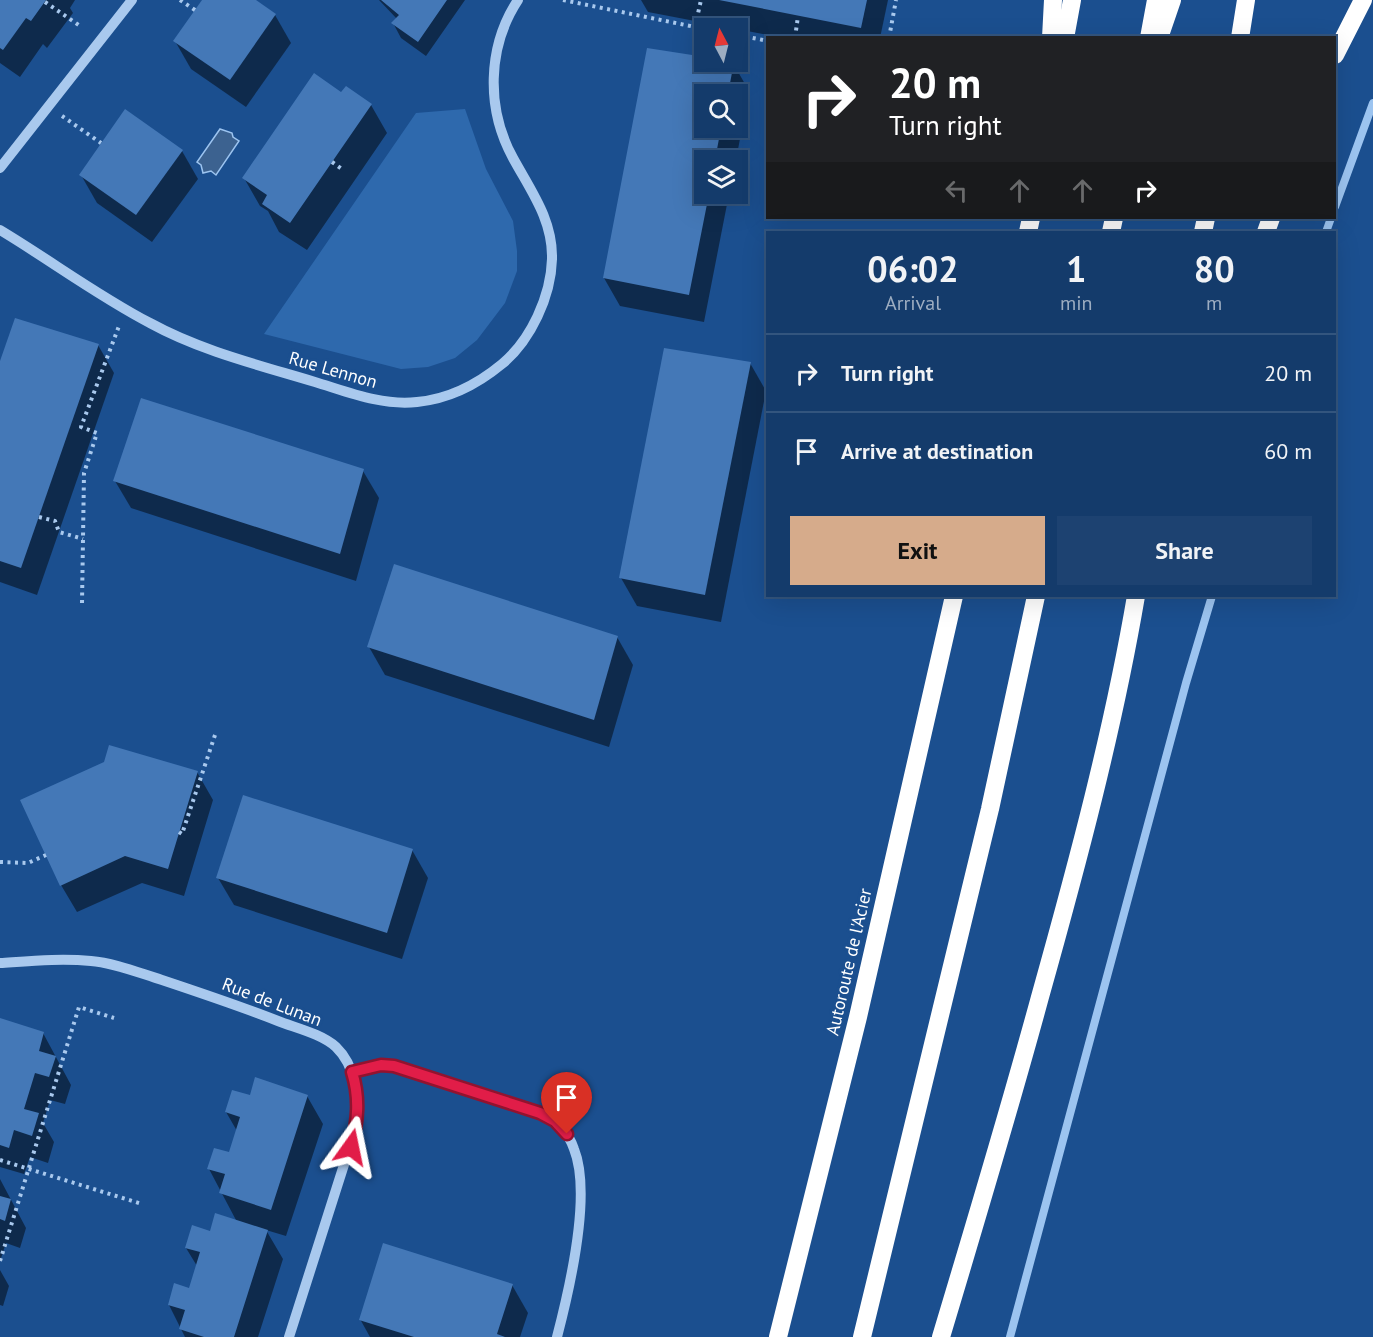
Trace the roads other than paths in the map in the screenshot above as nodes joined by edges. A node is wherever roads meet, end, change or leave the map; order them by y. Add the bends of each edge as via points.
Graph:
1 (132, 0) edge
2 (518, 0) edge
3 (1053, 0) edge
4 (1072, 0) edge
5 (1156, 0) edge
6 (1172, 0) edge
7 (1246, 0) edge
8 (1364, 0) edge
9 (1051, 36) edge
10 (1065, 36) edge
11 (1149, 36) edge
12 (1160, 36) edge
13 (1240, 36) edge
14 (1336, 53) edge
15 (0, 168) edge
16 (0, 230) edge
17 (954, 597) edge
18 (1036, 597) edge
19 (1136, 597) edge
20 (1148, 597) edge
21 (1124, 671) junction
22 (0, 963) edge
23 (352, 1072) junction
24 (289, 1337) edge
25 (557, 1337) edge
26 (778, 1337) edge
27 (862, 1337) edge
28 (941, 1337) edge

1 - 15 street
2 - 16 street, Rue Lennon via 498,50 492,89 498,125 546,221 552,259 533,325 513,355 484,378 454,393 417,402 374,400 194,344 149,323
3 - 9 highway
4 - 10 highway
5 - 11 highway
6 - 12 highway
7 - 13 highway
8 - 14 highway
17 - 26 highway, Autoroute de l'Acier via 858,1017
18 - 27 highway via 987,820
19 - 21 highway
20 - 21 highway
21 - 28 highway via 1055,945
22 - 23 street, Rue de Lunan via 56,959 93,961 129,969 315,1035 336,1047
23 - 24 street, Rue de Lunan via 358,1102 357,1124
23 - 25 street via 394,1066 540,1113 567,1134 580,1177 579,1227 571,1285

